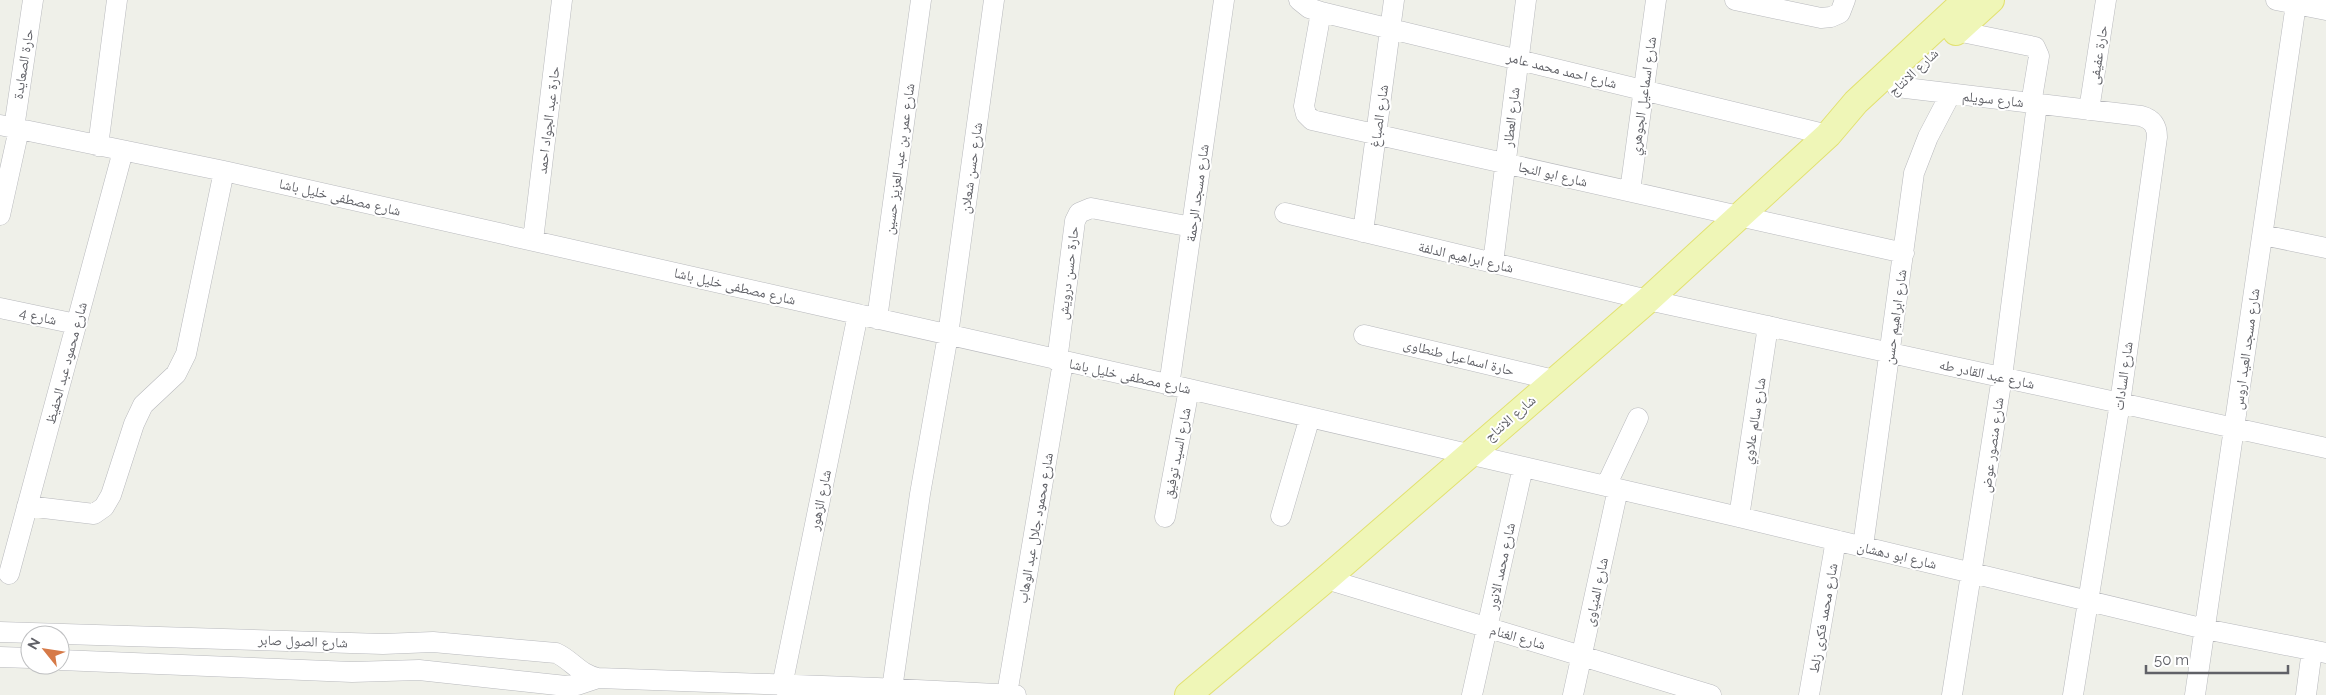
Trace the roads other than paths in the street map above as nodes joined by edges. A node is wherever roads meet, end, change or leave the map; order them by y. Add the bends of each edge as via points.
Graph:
1 (33, 0) edge
2 (117, 0) edge
3 (562, 0) edge
4 (921, 0) edge
5 (994, 0) edge
6 (1224, 0) edge
7 (1300, 0) edge
8 (1394, 0) edge
9 (1526, 0) edge
10 (1656, 0) edge
11 (1735, 0) edge
12 (1844, 0) edge
13 (1966, 0) edge
14 (1991, 0) edge
15 (2106, 0) edge
16 (2276, 0) edge
17 (2296, 4) junction
18 (2326, 10) edge
19 (1321, 12) junction
20 (1390, 29) junction
21 (1957, 31) junction
22 (1519, 60) junction
23 (1897, 87) junction
24 (1643, 91) junction
25 (1950, 95) junction
26 (2034, 104) junction
27 (2089, 110) junction
28 (11, 127) edge
29 (1376, 135) junction
30 (1828, 135) junction
31 (98, 146) junction
32 (123, 151) junction
33 (1505, 164) junction
34 (224, 171) junction
35 (1630, 191) junction
36 (1284, 213) dead end
37 (0, 215) edge
38 (1738, 217) junction
39 (1192, 227) junction
40 (1363, 232) junction
41 (2263, 235) junction
42 (533, 240) junction
43 (2326, 248) edge
44 (1904, 253) junction
45 (1493, 263) junction
46 (1648, 300) junction
47 (0, 308) edge
48 (867, 317) junction
49 (76, 324) junction
50 (1768, 326) junction
51 (1364, 334) dead end
52 (948, 335) junction
53 (1889, 352) junction
54 (1060, 361) junction
55 (2002, 377) junction
56 (1554, 380) junction
57 (1169, 386) junction
58 (1189, 389) junction
59 (2120, 403) junction
60 (1310, 417) junction
61 (1638, 418) dead end
62 (2234, 428) junction
63 (2326, 448) edge
64 (1468, 454) junction
65 (1523, 467) junction
66 (1612, 488) junction
67 (27, 506) junction
68 (1281, 516) dead end
69 (1164, 517) dead end
70 (1739, 517) junction
71 (1836, 540) junction
72 (1863, 546) junction
73 (1973, 573) junction
74 (8, 574) dead end
75 (1326, 579) junction
76 (2089, 600) junction
77 (1487, 628) junction
78 (2205, 629) junction
79 (0, 632) edge
80 (2319, 652) edge
81 (1582, 656) junction
82 (0, 657) edge
83 (20, 658) edge
84 (70, 660) edge
85 (598, 678) junction
86 (768, 689) edge
87 (1679, 690) edge
88 (881, 691) edge
89 (931, 693) edge
90 (1011, 695) edge
91 (1188, 695) edge
92 (1472, 695) edge
93 (1574, 695) edge
94 (1711, 695) edge
95 (1809, 695) edge
96 (1952, 695) edge
97 (2073, 695) edge
98 (2195, 695) edge
99 (2306, 695) edge

1 - 28 street, حارة الصعايدة
2 - 31 street
3 - 42 street, حارة عبد الجواد احمد
4 - 48 street, شارع عمر بن عبد العزيز حسين
5 - 52 street, شارع حسن شعلان
6 - 39 street, شارع مسجد الرحمة
7 - 19 street, شارع احمد محمد عامر
8 - 20 street, شارع الصباغ
9 - 22 street, شارع العطار
10 - 24 street, شارع اسماعيل الجوهري
11 - 12 street via 1822,18 1840,13
13 - 30 main road, شارع الانتاج via 1856,102
14 - 21 main road, شارع الانتاج
15 - 27 street, حارة عفيفى
16 - 17 street
17 - 18 street
17 - 41 street, شارع مسجد العيد اروس
19 - 20 street, شارع احمد محمد عامر
19 - 29 street, شارع ابو النجا via 1304,106 1306,114 1312,120
20 - 22 street, شارع احمد محمد عامر
20 - 29 street, شارع الصباغ
21 - 23 main road, شارع الانتاج
21 - 26 street, شارع منصور عوض via 2035,47 2038,56
22 - 24 street, شارع احمد محمد عامر
22 - 33 street, شارع العطار
23 - 25 street, شارع سويلم
23 - 30 main road, شارع الانتاج via 1867,113
24 - 30 street, شارع احمد محمد عامر
24 - 35 street, شارع اسماعيل الجوهري
25 - 26 street, شارع سويلم
25 - 44 street, شارع ابراهيم حسن via 1914,173
26 - 27 street, شارع سويلم
26 - 55 street, شارع منصور عوض
27 - 59 street, شارع السادات via 2146,117 2157,132
28 - 31 street, شارع مصطفى خليل باشا
28 - 37 street, حارة الصعايدة
29 - 33 street, شارع ابو النجا
29 - 40 street, شارع الصباغ
30 - 38 main road, شارع الانتاج
31 - 32 street, شارع مصطفى خليل باشا
32 - 34 street, شارع مصطفى خليل باشا
32 - 49 street, شارع محمود عبد الحفيظ
33 - 35 street, شارع ابو النجا
33 - 45 street, شارع العطار
34 - 42 street, شارع مصطفى خليل باشا
34 - 67 street via 186,354 176,374 143,405 108,501 94,514
35 - 38 street, شارع ابو النجا
36 - 40 street, شارع ابراهيم الدلفة
38 - 44 street, شارع ابو النجا
38 - 46 main road, شارع الانتاج
39 - 54 street, حارة حسن درويش via 1091,208 1079,213 1075,221
39 - 57 street, شارع مسجد الرحمة
40 - 45 street, شارع ابراهيم الدلفة
41 - 43 street
41 - 62 street, شارع مسجد العيد اروس
42 - 48 street, شارع مصطفى خليل باشا
44 - 53 street, شارع ابراهيم حسن
45 - 46 street, شارع ابراهيم الدلفة
46 - 50 street, شارع عبد القادر طه
46 - 56 main road, شارع الانتاج
47 - 49 street, شارع 4
48 - 52 street, شارع مصطفى خليل باشا
48 - 86 street, شارع الزهور
49 - 67 street, شارع محمود عبد الحفيظ
50 - 53 street, شارع عبد القادر طه
50 - 70 street, شارع سالم علاوي
51 - 56 street, حارة اسماعيل طنطاوى
52 - 54 street, شارع مصطفى خليل باشا
52 - 88 street, شارع حسن شعلان
53 - 55 street, شارع عبد القادر طه
53 - 72 street, شارع ابراهيم حسن
54 - 57 street, شارع مصطفى خليل باشا
54 - 90 street, شارع محمود جلال عبد الوهاب
55 - 59 street, شارع عبد القادر طه
55 - 73 street, شارع منصور عوض
56 - 64 main road, شارع الانتاج
57 - 58 street, شارع مصطفى خليل باشا
58 - 60 street, شارع مصطفى خليل باشا
58 - 69 street, شارع السيد توفيق
59 - 62 street, شارع عبد القادر طه
59 - 76 street, شارع السادات
60 - 64 street, شارع مصطفى خليل باشا
60 - 68 street
61 - 66 street
62 - 63 street, شارع عبد القادر طه
62 - 78 street, شارع مسجد العيد اروس
64 - 65 street, شارع ابو دهشان
64 - 75 main road, شارع الانتاج
65 - 66 street, شارع ابو دهشان
65 - 77 street, شارع محمد الانور
66 - 70 street, شارع ابو دهشان
66 - 81 street, شارع المنياوى
67 - 74 street, شارع محمود عبد الحفيظ
70 - 71 street, شارع ابو دهشان
71 - 72 street, شارع ابو دهشان
71 - 95 street, شارع محمد فكرى زلط
72 - 73 street, شارع ابو دهشان
73 - 76 street, شارع ابو دهشان
73 - 96 street, شارع منصور عوض
75 - 77 street, شارع الغنام
75 - 91 main road, شارع الانتاج
76 - 78 street, شارع ابو دهشان
76 - 97 street, شارع السادات
77 - 81 street, شارع الغنام
77 - 92 street, شارع محمد الانور
78 - 80 street, شارع ابو دهشان
78 - 98 street, شارع مسجد العيد اروس
79 - 85 street, شارع الصول صابر via 383,644 449,643 556,653 582,673
80 - 99 street
81 - 87 street, شارع الغنام
81 - 93 street, شارع المنياوى
82 - 83 street
84 - 85 street, شارع الصول صابر via 352,672 419,670 566,686 577,686
85 - 86 street, شارع الصول صابر
86 - 88 street, شارع الصول صابر
87 - 94 street, شارع الغنام
88 - 89 street, شارع الصول صابر
89 - 90 street, شارع الصول صابر

